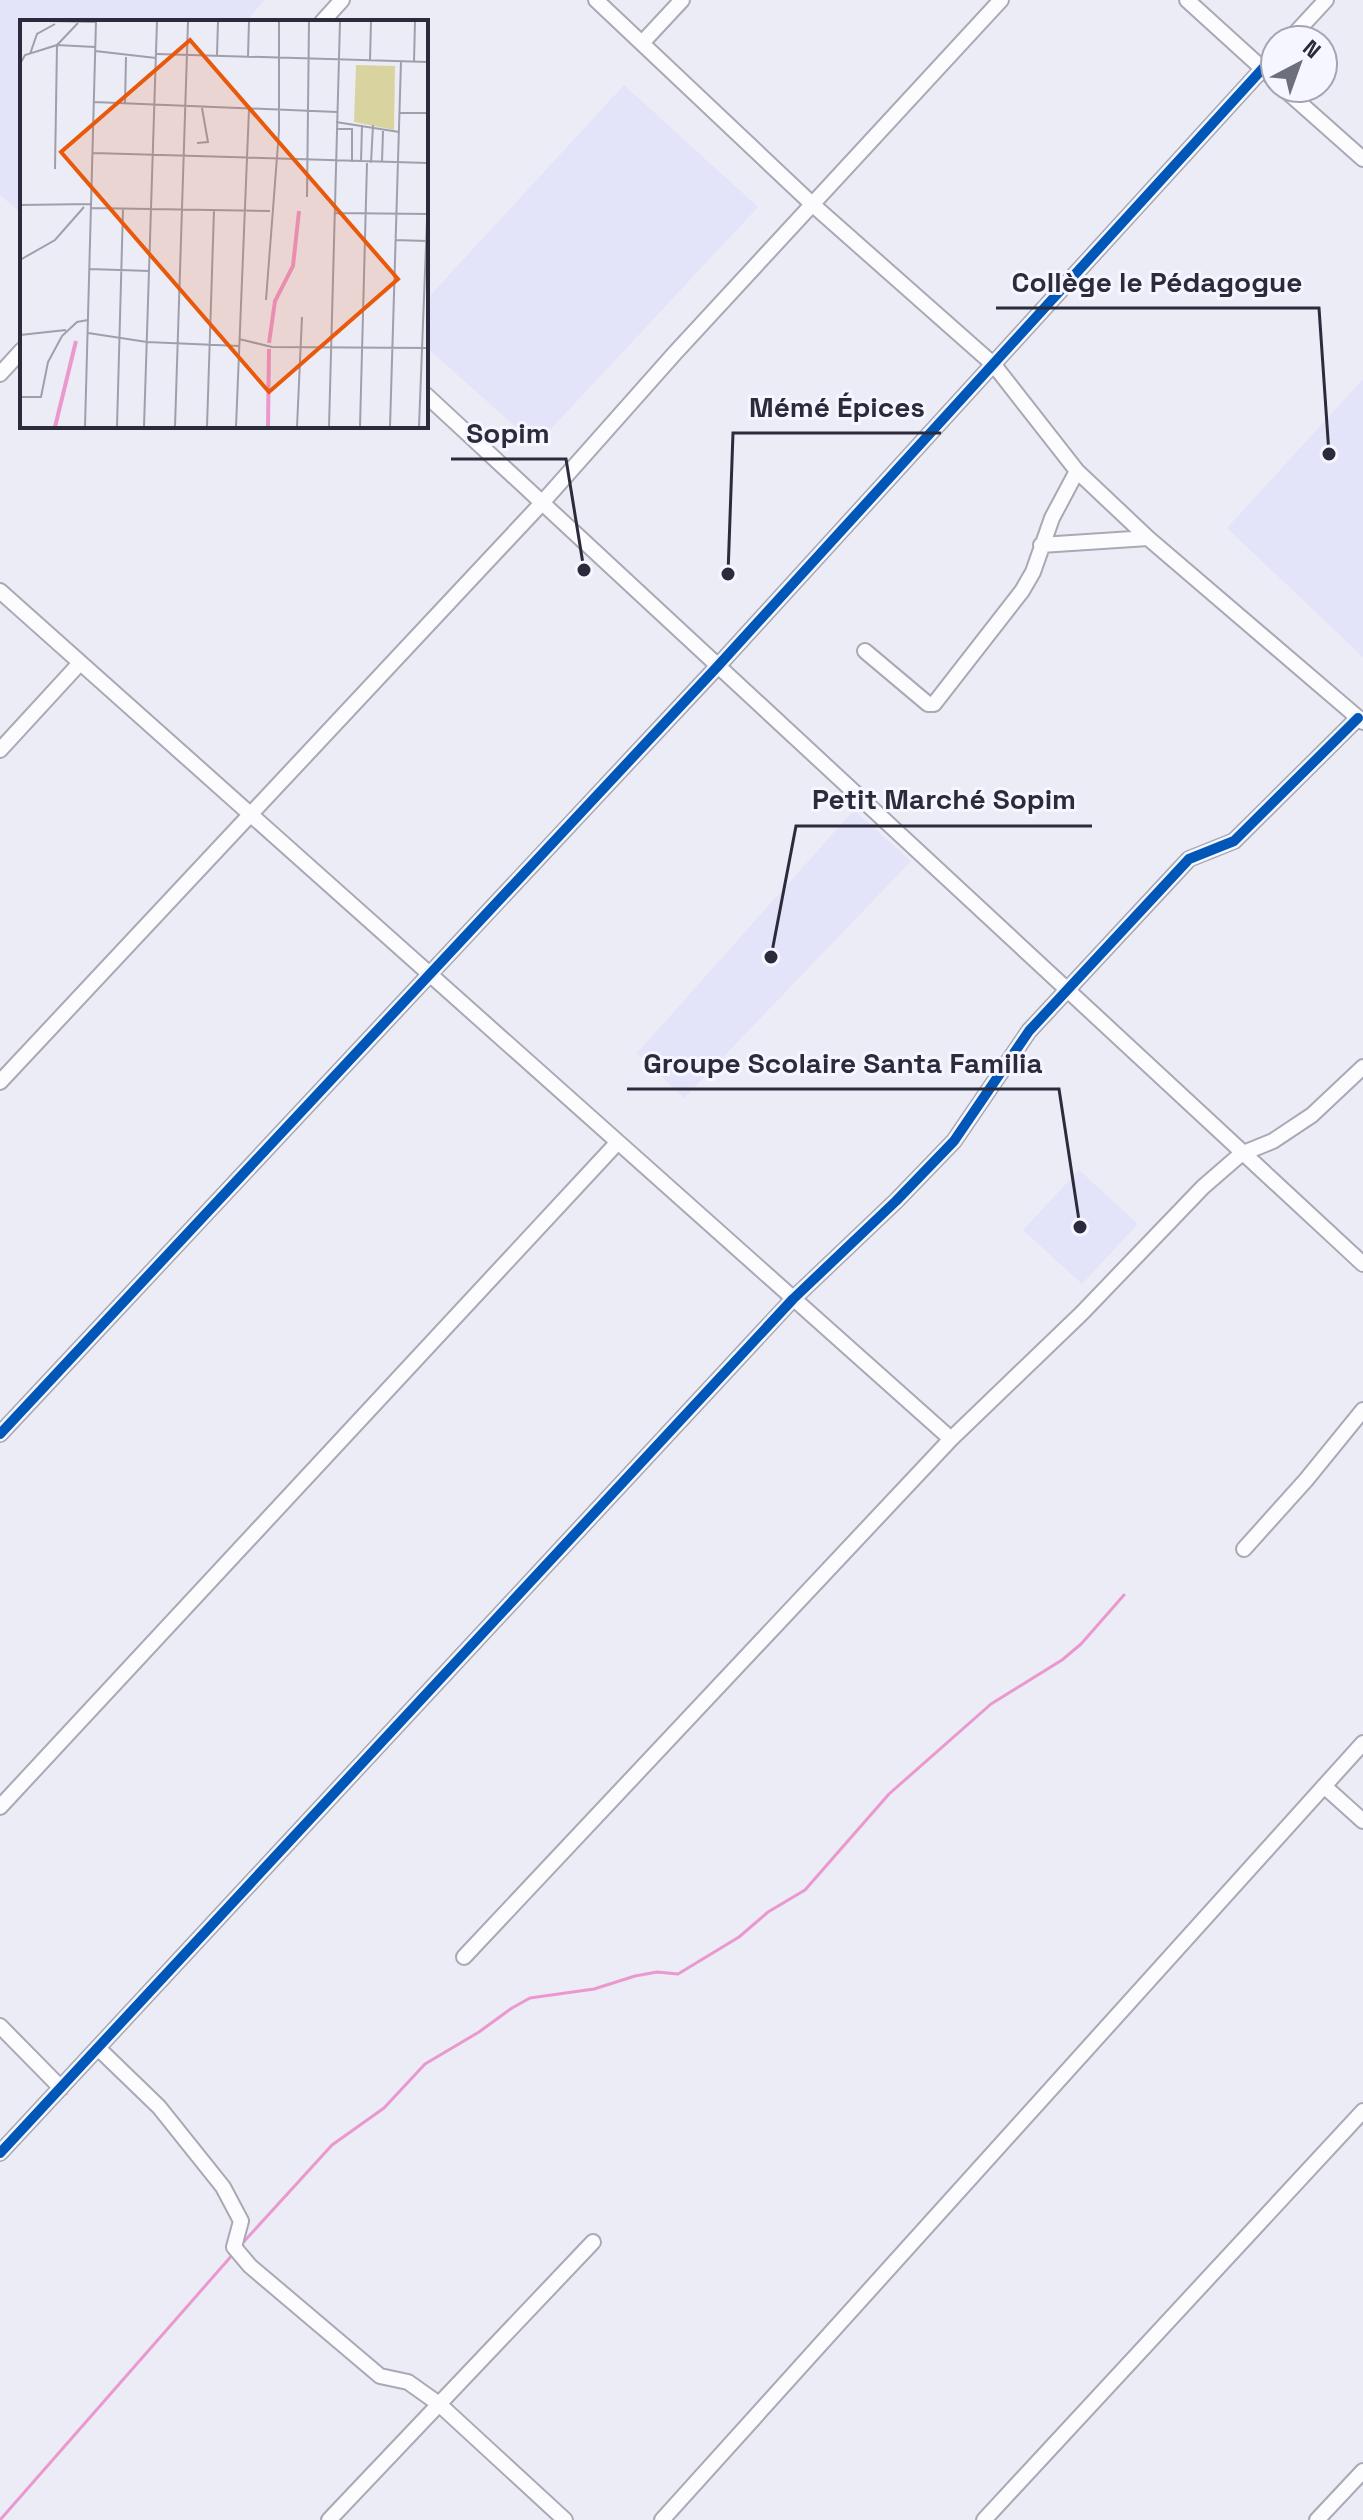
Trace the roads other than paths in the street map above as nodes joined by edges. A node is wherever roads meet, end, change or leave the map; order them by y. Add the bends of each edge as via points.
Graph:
1 (342, 0) edge
2 (596, 0) edge
3 (682, 0) edge
4 (1001, 0) edge
5 (1187, 0) edge
6 (1326, 0) edge
7 (324, 20) edge
8 (1304, 24) edge
9 (642, 43) junction
10 (1259, 66) edge
11 (1259, 72) edge
12 (1301, 104) edge
13 (1363, 159) edge
14 (812, 204) junction
15 (20, 352) edge
16 (994, 365) junction
17 (0, 374) edge
18 (428, 397) edge
19 (1077, 471) junction
20 (541, 504) junction
21 (1148, 538) junction
22 (1041, 545) junction
23 (0, 591) edge
24 (865, 651) dead end
25 (80, 663) junction
26 (717, 667) junction
27 (1360, 720) edge
28 (0, 750) edge
29 (251, 815) junction
30 (430, 974) junction
31 (1066, 989) junction
32 (1363, 1067) edge
33 (0, 1082) edge
34 (618, 1142) junction
35 (1241, 1154) junction
36 (1363, 1264) edge
37 (793, 1299) junction
38 (1363, 1410) edge
39 (0, 1434) edge
40 (951, 1439) junction
41 (1244, 1549) dead end
42 (1363, 1743) edge
43 (1324, 1786) junction
44 (0, 1807) edge
45 (1363, 1821) edge
46 (464, 1957) dead end
47 (0, 2026) edge
48 (99, 2049) junction
49 (61, 2088) junction
50 (1363, 2111) edge
51 (0, 2153) edge
52 (593, 2242) dead end
53 (439, 2404) junction
54 (1363, 2471) edge
55 (329, 2520) edge
56 (565, 2520) edge
57 (662, 2520) edge
58 (984, 2520) edge
59 (1317, 2520) edge

1 - 7 street
2 - 9 street
3 - 9 street
4 - 14 street
5 - 10 street
6 - 8 street
9 - 14 street
11 - 16 street
12 - 13 street
14 - 16 street
14 - 20 street
15 - 17 street
16 - 19 street
16 - 26 street
18 - 20 street
19 - 21 street
19 - 22 street
20 - 26 street
20 - 29 street
21 - 22 street
21 - 27 street
22 - 24 street via 1022,591 934,704
23 - 25 street
25 - 28 street
25 - 29 street
26 - 30 street
26 - 31 street
27 - 31 street via 1234,841 1189,859
29 - 30 street
29 - 33 street
30 - 34 street
30 - 39 street
31 - 35 street
31 - 37 street via 1029,1031 954,1141
32 - 35 street via 1312,1115 1273,1141
34 - 37 street
34 - 44 street
35 - 36 street
35 - 40 street
37 - 40 street
37 - 48 street
38 - 41 street
40 - 46 street
42 - 43 street
43 - 45 street
43 - 57 street
47 - 49 street
48 - 49 street
48 - 53 street via 159,2107 223,2187 241,2221 234,2247 250,2266 380,2376 408,2382
49 - 51 street
50 - 58 street
52 - 53 street
53 - 55 street
53 - 56 street
54 - 59 street

